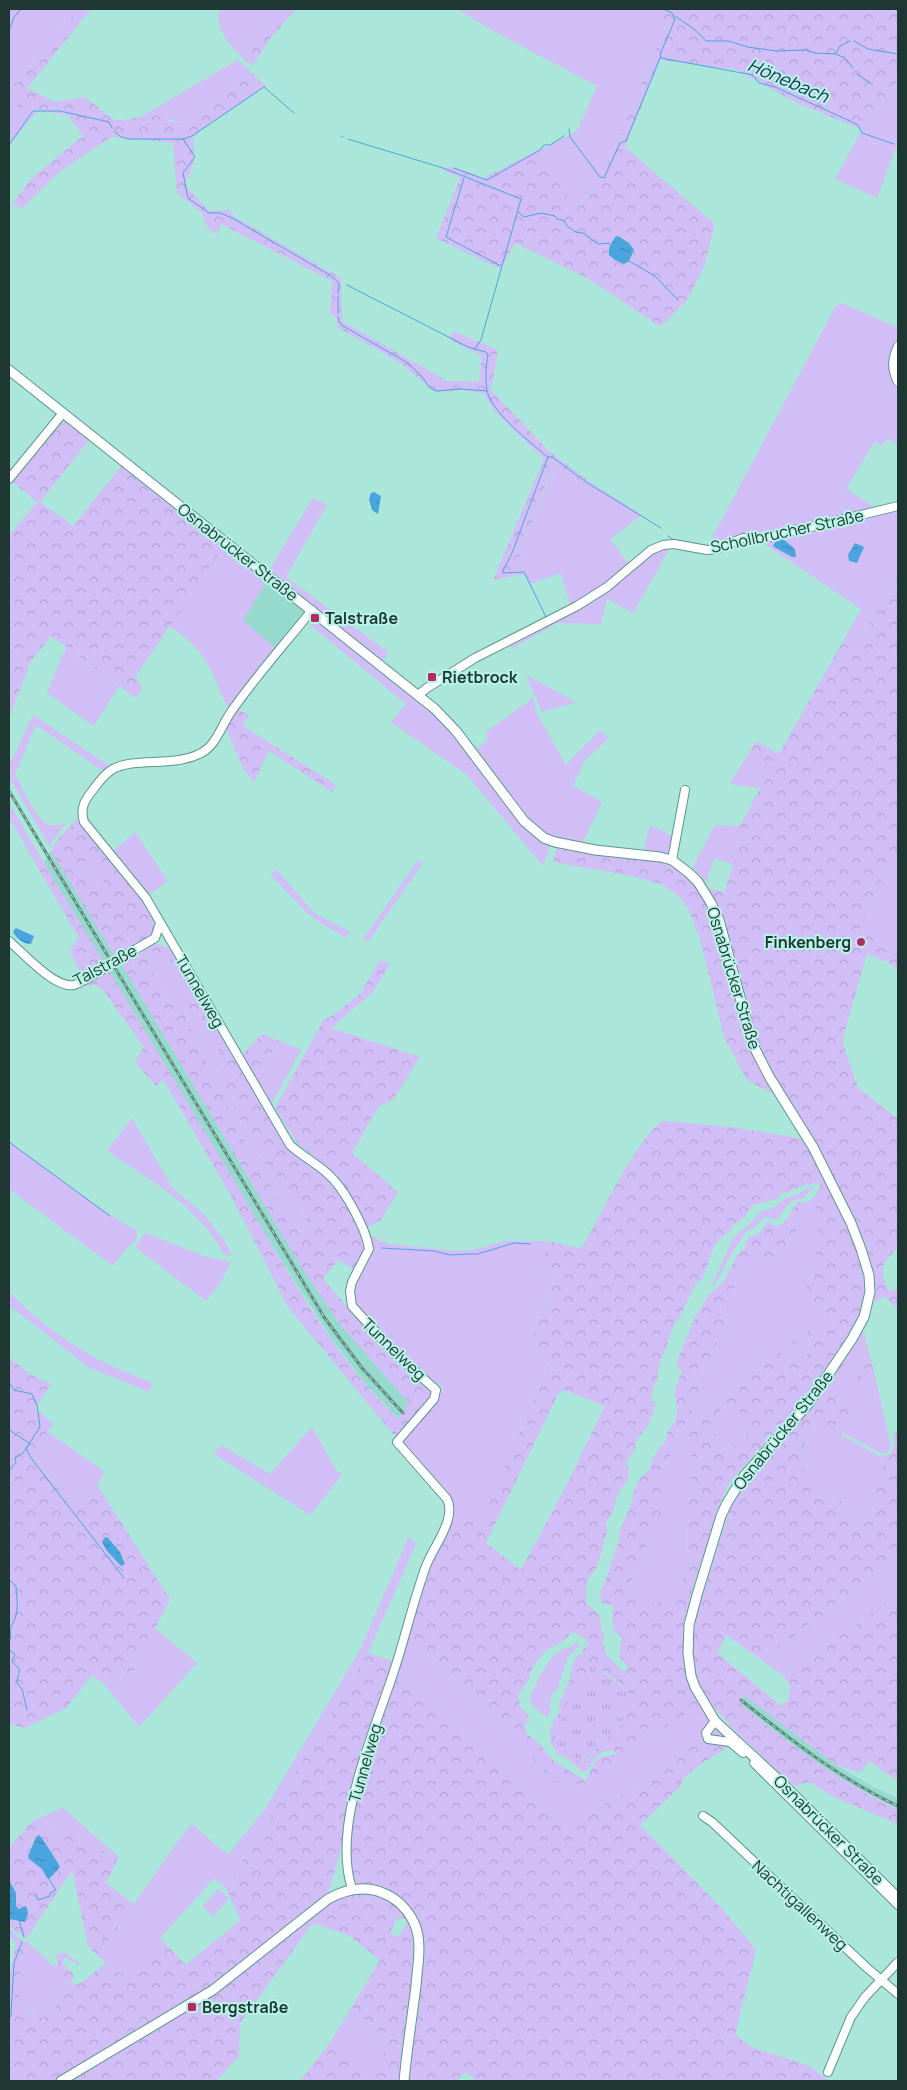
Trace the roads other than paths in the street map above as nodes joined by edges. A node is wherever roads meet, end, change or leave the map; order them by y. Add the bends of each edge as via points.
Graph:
1 (898, 346) edge
2 (9, 370) edge
3 (898, 382) edge
4 (63, 412) junction
5 (9, 479) edge
6 (898, 506) edge
7 (312, 610) junction
8 (418, 695) junction
9 (685, 790) dead end
10 (672, 860) junction
11 (160, 923) junction
12 (155, 938) junction
13 (9, 941) edge
14 (172, 944) junction
15 (715, 1720) junction
16 (703, 1816) dead end
17 (352, 1889) junction
18 (898, 1898) edge
19 (898, 1905) edge
20 (898, 1962) edge
21 (880, 1980) junction
22 (898, 1994) edge
23 (828, 2072) dead end
24 (61, 2081) edge
25 (404, 2081) edge

1 - 3 street via 892,368
2 - 4 main road, Osnabrücker Straße
4 - 5 street
4 - 7 main road, Osnabrücker Straße
6 - 8 street, Schollbrucher Straße via 765,538 743,538 717,549 663,545 577,606 475,658
7 - 8 main road, Osnabrücker Straße
7 - 11 street via 230,712 210,747 184,760 119,766 105,774 86,798 81,813 84,822 137,886
8 - 10 main road, Osnabrücker Straße via 445,719 524,821 544,838 567,846
9 - 10 street
10 - 15 main road, Osnabrücker Straße via 694,877 712,903 753,1045 813,1147 851,1223 865,1262 870,1292 862,1321 839,1359 809,1403 744,1476 721,1516 697,1595 688,1640 691,1676
11 - 12 street, Talstraße
11 - 14 street
12 - 13 street, Talstraße, bridge via 74,985 62,985 53,980
12 - 14 street, Talstraße
14 - 17 street, Tunnelweg via 290,1145 333,1179 364,1232 369,1249 352,1282 352,1306 395,1353 436,1390 434,1399 397,1442 447,1500 449,1516 426,1567 361,1769 345,1857
15 - 18 main road, Osnabrücker Straße
15 - 19 street, Osnabrücker Straße via 706,1733 708,1739 735,1746
16 - 21 street, Nachtigallenweg
17 - 24 main road via 320,1904 230,1977 181,2010
17 - 25 main road via 372,1889 394,1898 411,1916 418,1935
20 - 21 street
21 - 22 street, Nachtigallenweg
21 - 23 street via 847,2023

